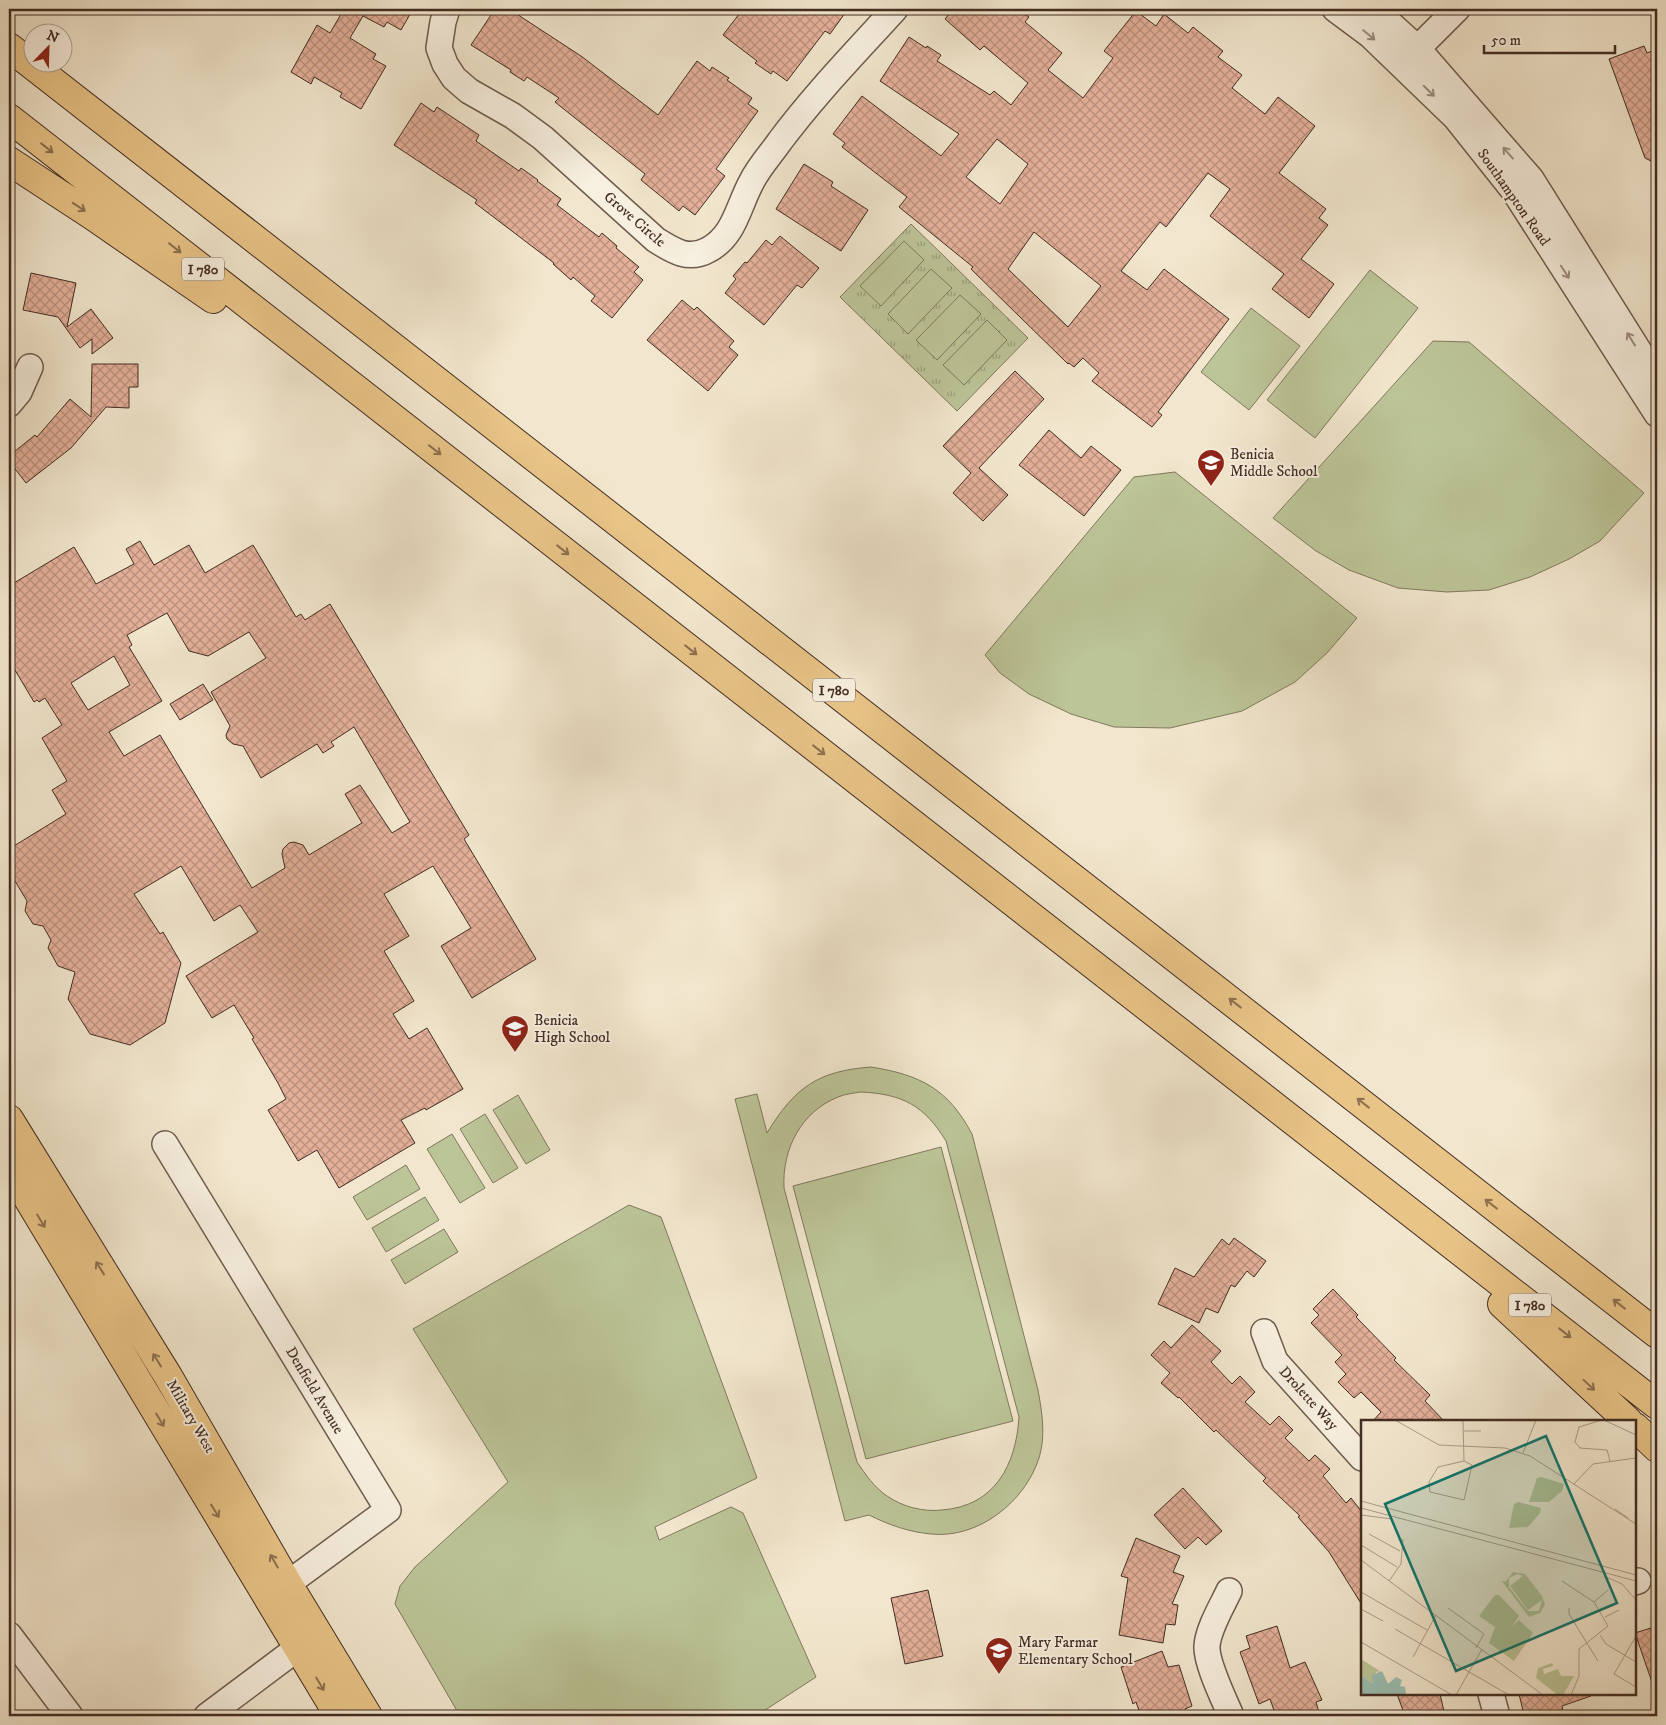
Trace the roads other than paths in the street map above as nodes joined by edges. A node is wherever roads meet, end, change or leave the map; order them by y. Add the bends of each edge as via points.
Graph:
1 (447, 9) edge
2 (896, 9) edge
3 (1335, 9) edge
4 (1374, 9) edge
5 (1457, 9) edge
6 (9, 47) edge
7 (1409, 56) junction
8 (9, 118) edge
9 (9, 161) edge
10 (30, 367) dead end
11 (1657, 380) edge
12 (9, 404) edge
13 (1657, 414) edge
14 (397, 420) junction
15 (9, 1119) edge
16 (166, 1144) dead end
17 (17, 1174) edge
18 (1403, 1206) junction
19 (1264, 1332) dead end
20 (1657, 1334) edge
21 (1657, 1405) edge
22 (1627, 1420) edge
23 (1636, 1428) edge
24 (1657, 1448) edge
25 (1361, 1457) edge
26 (278, 1591) junction
27 (1229, 1591) dead end
28 (9, 1635) edge
29 (307, 1640) junction
30 (1490, 1695) edge
31 (70, 1716) edge
32 (207, 1716) edge
33 (339, 1716) edge
34 (368, 1716) edge
35 (1231, 1716) edge
36 (1497, 1716) edge

1 - 2 street, Grove Circle via 439,48 454,78 543,138 656,240 676,253 696,255 707,251 727,234 756,173 835,74
3 -> 7 street, Southampton Road via 1370,35
4 - 7 street, Southampton Road
5 - 7 street
20 -> 6 main road, I 780
11 -> 7 street, Southampton Road via 1531,179
7 -> 13 street, Southampton Road via 1514,191
8 -> 14 main road, I 780
9 -> 14 main road via 94,216 279,347
10 - 12 street via 19,392
14 -> 18 main road, I 780
15 - 17 main road, Military West
16 - 26 street, Denfield Avenue via 388,1510
17 - 26 main road, Military West via 168,1376
18 -> 21 main road, I 780
18 -> 22 main road via 1491,1294
19 - 25 street, Drolette Way via 1275,1361
23 - 24 main road
26 - 29 main road, Military West
27 - 35 street via 1207,1646 1209,1661
28 - 31 street
29 - 32 street
29 -> 33 main road, Military West
29 - 34 main road, Military West
30 - 36 street

